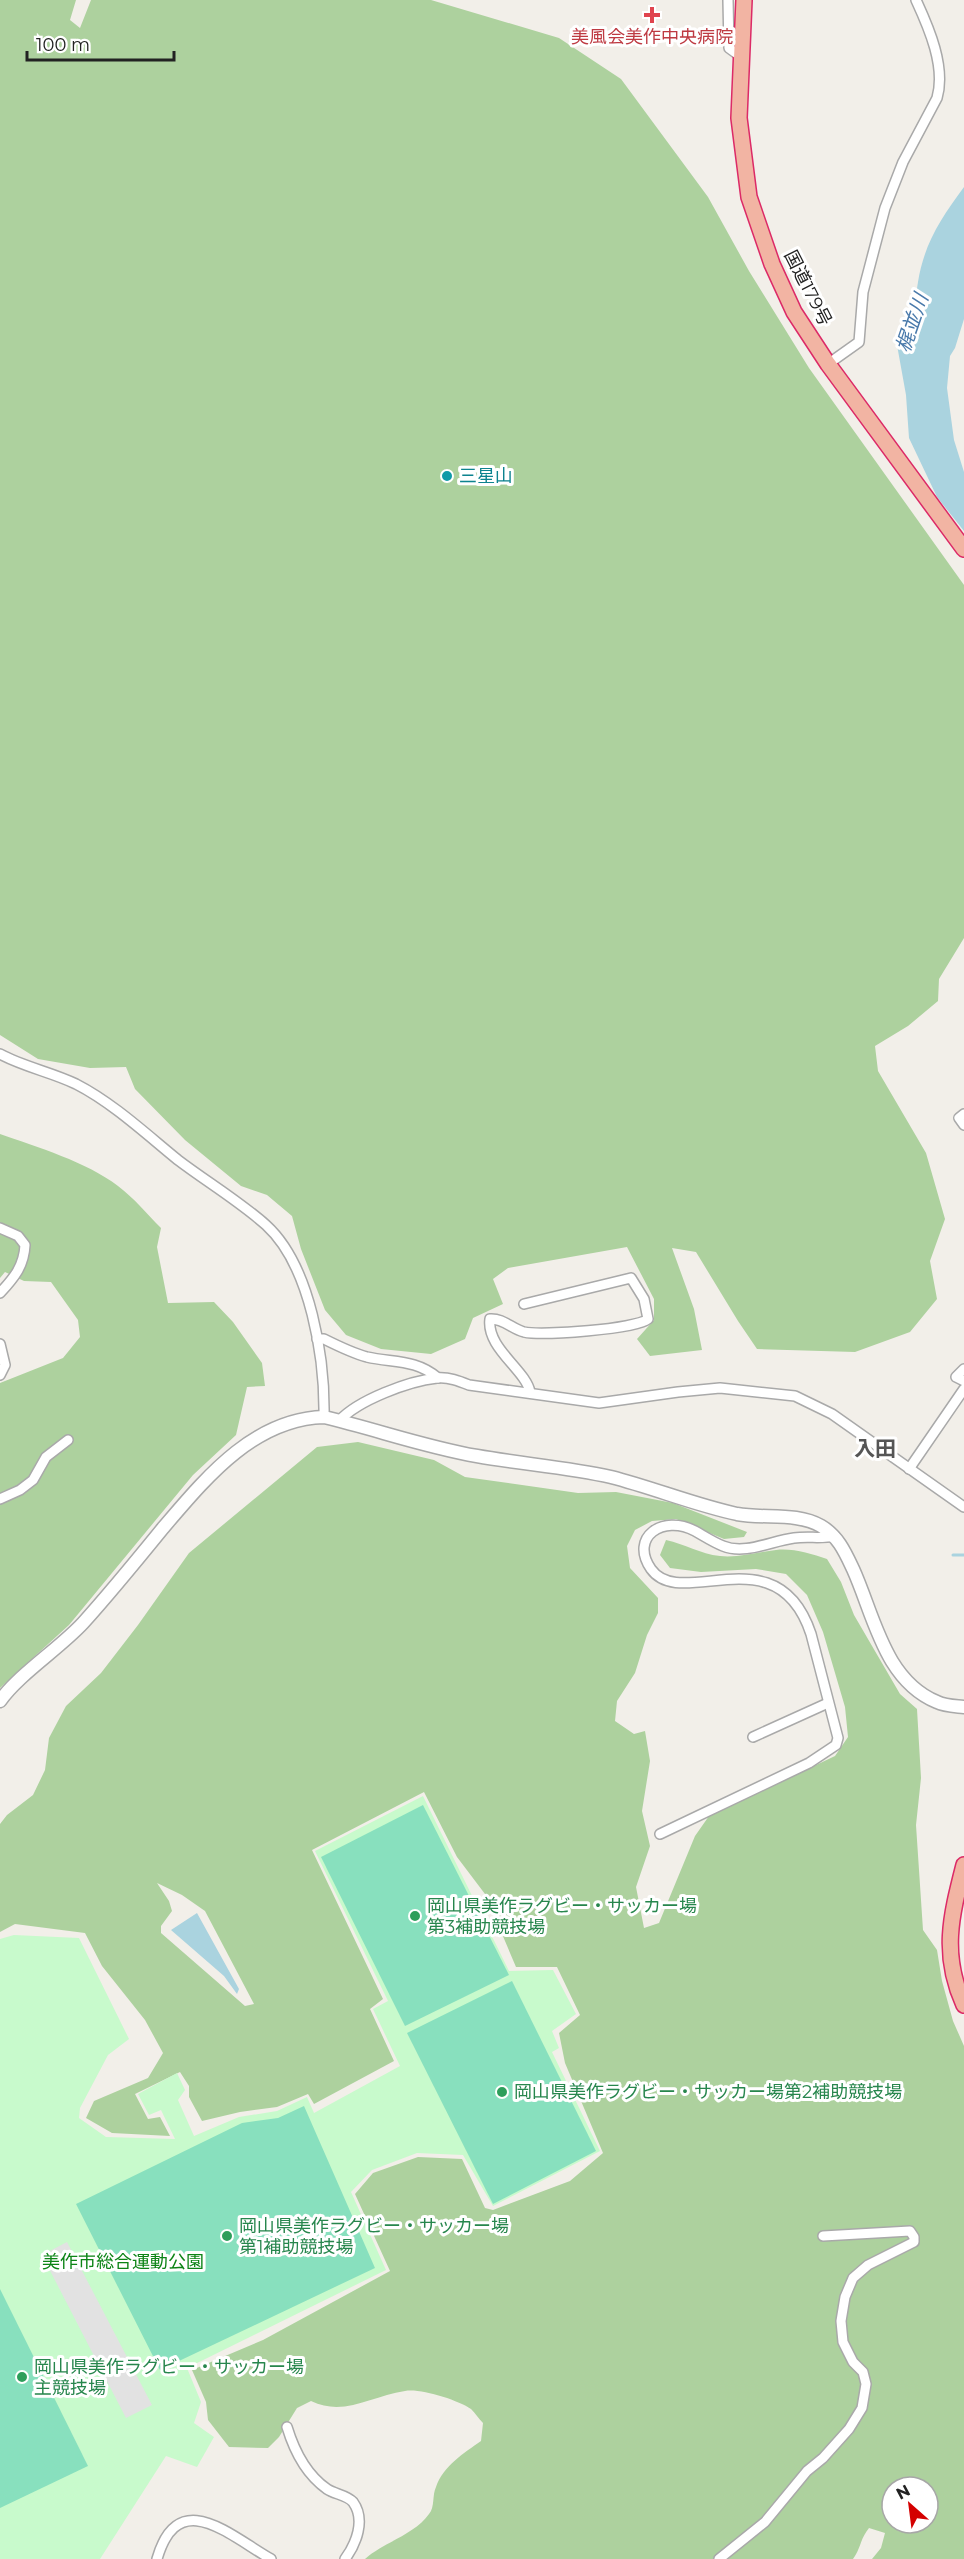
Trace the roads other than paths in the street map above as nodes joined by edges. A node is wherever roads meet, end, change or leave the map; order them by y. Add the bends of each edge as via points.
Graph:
1 (728, 0) edge
2 (744, 0) edge
3 (916, 0) edge
4 (740, 56) junction
5 (828, 364) junction
6 (964, 549) edge
7 (0, 1054) edge
8 (964, 1114) edge
9 (964, 1125) edge
10 (0, 1228) edge
11 (0, 1293) edge
12 (524, 1304) dead end
13 (316, 1339) junction
14 (0, 1344) edge
15 (964, 1369) edge
16 (0, 1375) edge
17 (438, 1378) junction
18 (964, 1381) edge
19 (964, 1389) edge
20 (530, 1392) junction
21 (324, 1417) junction
22 (339, 1420) junction
23 (68, 1440) dead end
24 (909, 1468) junction
25 (0, 1499) edge
26 (964, 1507) edge
27 (835, 1536) junction
28 (0, 1701) edge
29 (828, 1703) junction
30 (964, 1707) edge
31 (753, 1737) dead end
32 (660, 1834) dead end
33 (964, 1865) edge
34 (964, 2005) edge
35 (823, 2236) dead end
36 (286, 2427) dead end
37 (157, 2559) edge
38 (271, 2559) edge
39 (345, 2559) edge
40 (719, 2559) edge

1 - 4 street via 729,48
2 - 4 highway, 国道179号
3 - 5 street via 932,39 940,87 885,208 863,292 859,342
4 - 5 highway, 国道179号 via 739,118 749,197 790,303
5 - 6 highway, 国道179号
7 - 13 street via 97,1096 267,1226 289,1255 302,1284
8 - 9 street via 959,1118
10 - 11 street via 18,1236 25,1245 24,1259
12 - 20 street via 631,1278 644,1299 648,1318 632,1325 564,1333 523,1332 490,1319 500,1350
13 - 17 street via 368,1357 400,1360
13 - 21 street
14 - 16 street via 4,1365
15 - 18 street via 956,1377
17 - 20 street
17 - 22 street via 374,1397
19 - 24 street
20 - 24 street via 599,1403 720,1388 795,1396 832,1414
21 - 22 street
21 - 28 street via 307,1417 267,1433 210,1473 82,1624
22 - 27 street via 451,1451 611,1477 736,1513 807,1519
23 - 25 street via 46,1457 33,1480
24 - 26 street
27 - 29 street via 796,1538 742,1549 724,1547 686,1526 671,1523 652,1532 645,1556 662,1579 757,1580 786,1593 806,1618
27 - 30 street via 894,1664 924,1696
29 - 31 street
29 - 32 street via 838,1738 836,1745 809,1763
33 - 34 highway via 950,1924 949,1948
35 - 40 street via 910,2231 914,2242 867,2265 853,2278 845,2297 843,2342 863,2372 866,2384 862,2408 849,2429 807,2471 765,2522
36 - 39 street via 301,2461 327,2489 352,2502 356,2510 358,2537
37 - 38 street via 169,2531 190,2519 207,2522

